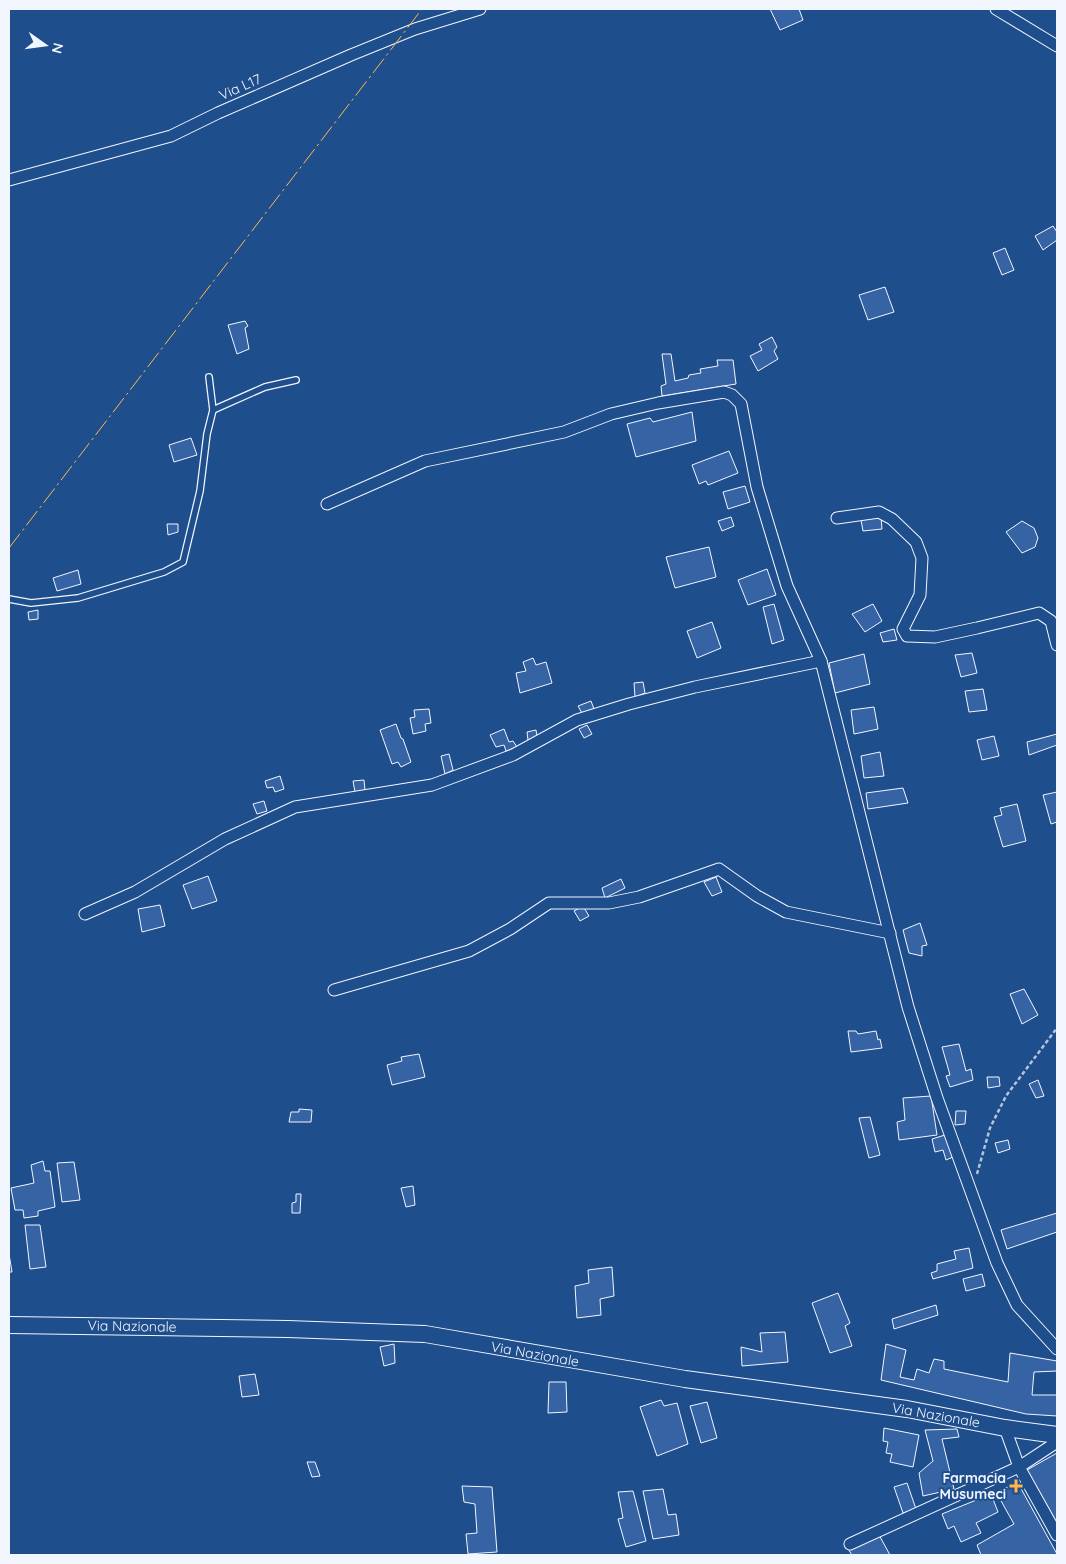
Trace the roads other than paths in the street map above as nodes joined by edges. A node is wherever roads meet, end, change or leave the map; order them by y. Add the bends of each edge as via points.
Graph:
1 (480, 9) edge
2 (996, 9) edge
3 (1057, 46) edge
4 (9, 180) edge
5 (209, 378) dead end
6 (296, 380) dead end
7 (213, 410) junction
8 (328, 504) dead end
9 (837, 518) dead end
10 (9, 599) edge
11 (1057, 645) edge
12 (821, 661) junction
13 (85, 914) dead end
14 (890, 933) junction
15 (334, 990) dead end
16 (9, 1324) edge
17 (1057, 1349) edge
18 (1005, 1428) junction
19 (1057, 1435) edge
20 (1057, 1442) edge
21 (1019, 1467) junction
22 (1057, 1535) edge
23 (850, 1544) dead end

1 - 4 street, Via L17 via 352,54 171,136
2 - 3 street
5 - 7 lane
6 - 7 lane via 265,387
7 - 10 lane via 200,491 183,562 164,572 78,598 31,603
8 - 12 street via 425,461 564,432 611,414 658,403 724,392 741,404 757,487 787,586
9 - 11 street via 879,512 892,519 916,542 922,558 920,595 903,630 907,636 935,636 1039,612 1050,621
12 - 13 street via 695,687 577,720 513,755 432,785 295,807 225,839 135,892
12 - 14 street
14 - 15 street via 786,912 719,869 639,897 609,903 549,903 510,929 469,950
14 - 17 street via 908,1007 937,1098 997,1263 1017,1305
16 - 18 main road, Via Nazionale via 425,1334 685,1379 907,1409
18 - 19 main road, Via Nazionale
18 - 21 street
20 - 21 street
21 - 22 street
21 - 23 street

